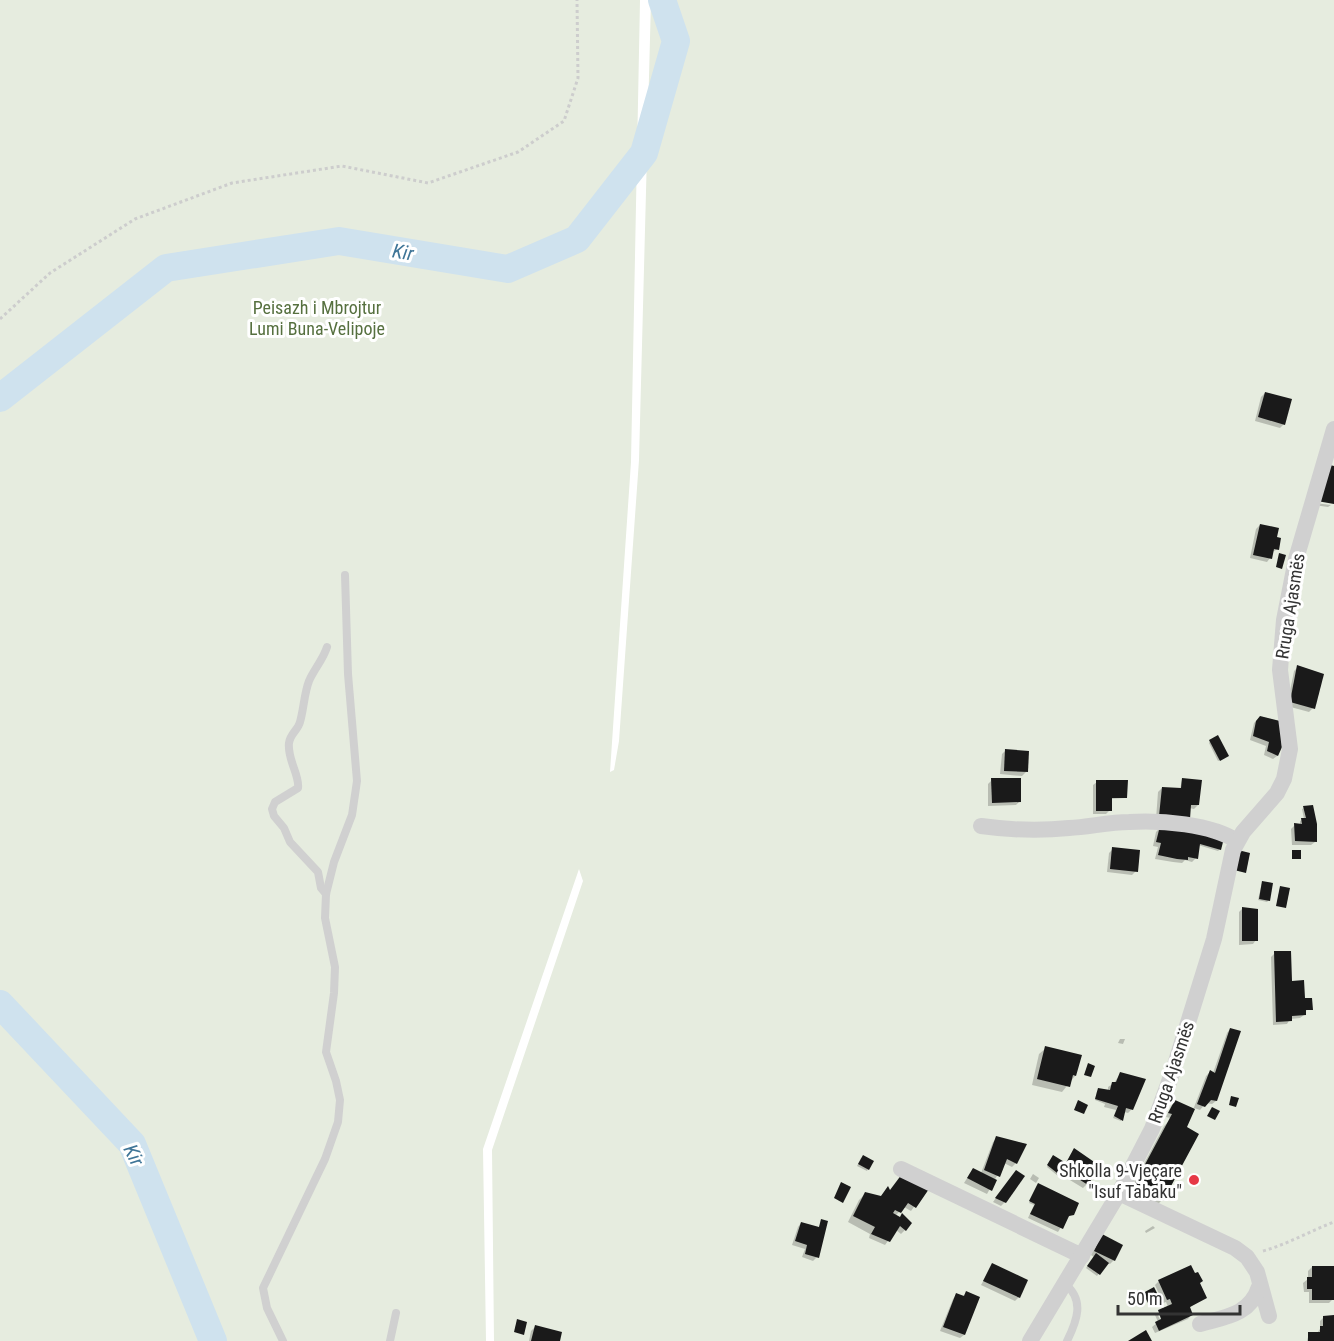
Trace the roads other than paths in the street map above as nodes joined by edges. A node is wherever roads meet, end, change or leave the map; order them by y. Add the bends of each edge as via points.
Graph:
1 (1334, 429) edge
2 (345, 575) dead end
3 (327, 647) dead end
4 (981, 825) dead end
5 (1237, 841) junction
6 (326, 894) junction
7 (901, 1168) dead end
8 (1119, 1194) junction
9 (1082, 1256) junction
10 (1065, 1284) junction
11 (1259, 1287) junction
12 (396, 1313) dead end
13 (1269, 1316) dead end
14 (1200, 1324) dead end
15 (1034, 1338) edge
16 (283, 1341) edge
17 (390, 1341) edge
18 (1067, 1341) edge

1 - 5 street, Rruga Ajasmës via 1296,559 1282,637 1281,686 1289,732 1288,764 1277,793
2 - 6 lane via 357,781 352,815
3 - 6 lane via 310,678 303,696 300,724 290,740 298,788 275,802 272,809 290,842 318,872
4 - 5 street via 1027,829 1153,822 1203,828
5 - 8 street, Rruga Ajasmës via 1214,939 1162,1103
6 - 16 lane via 325,918 335,967 326,1052 340,1100 338,1122 325,1159 263,1287 269,1315
7 - 9 street
8 - 9 street, Rruga Ajasmës
8 - 11 street via 1234,1248 1247,1257 1257,1272
9 - 10 street, Rruga Ajasmës
10 - 15 street, Rruga Ajasmës
10 - 18 lane via 1077,1297 1078,1309
11 - 13 street
11 - 14 street via 1250,1305
12 - 17 lane

